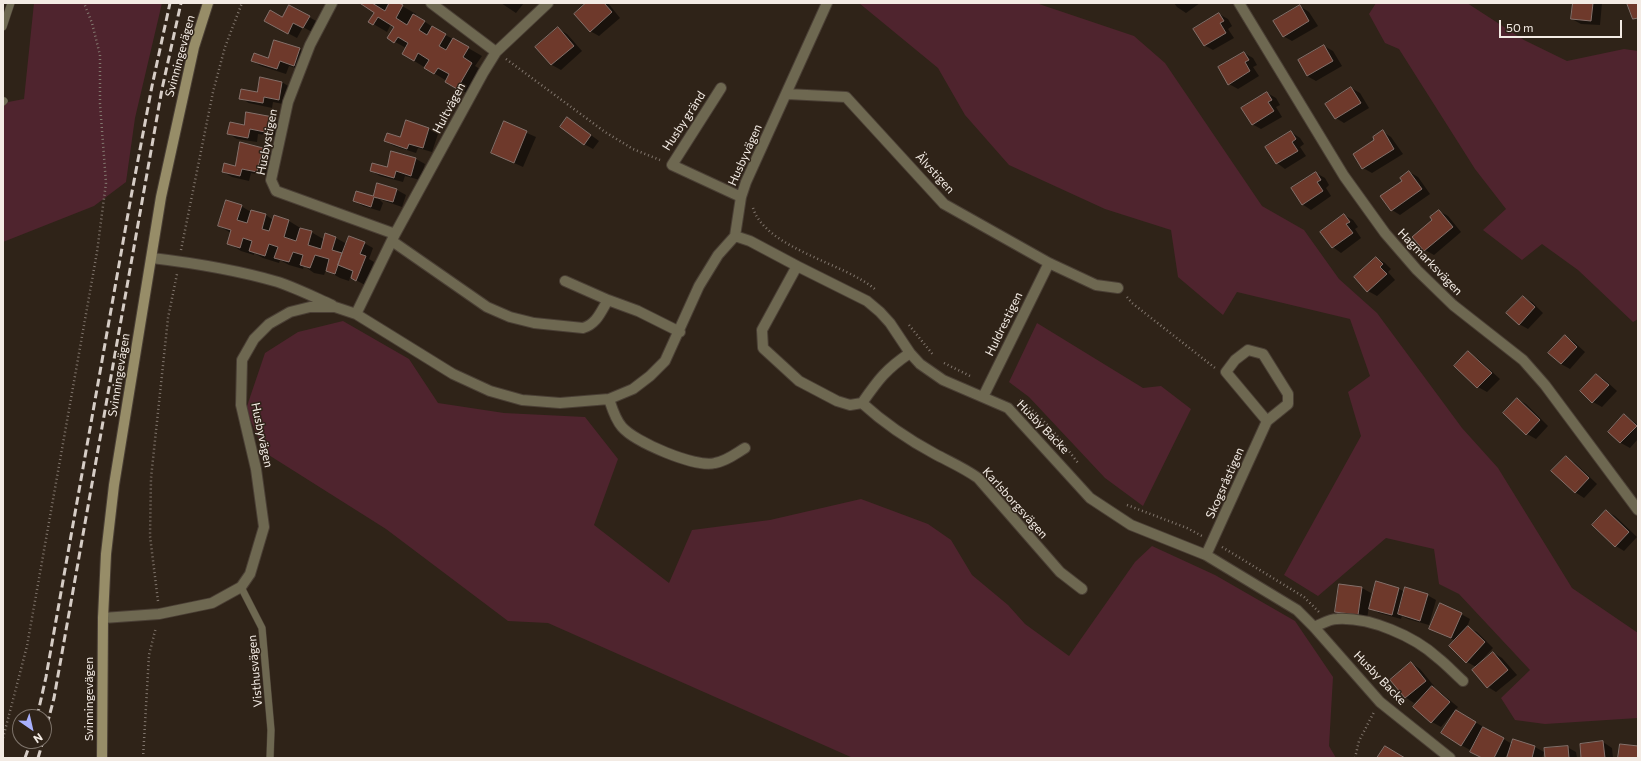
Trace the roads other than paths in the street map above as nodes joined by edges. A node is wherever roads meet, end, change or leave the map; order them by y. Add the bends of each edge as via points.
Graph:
1 (11, 3) edge
2 (208, 3) edge
3 (332, 3) edge
4 (431, 3) edge
5 (548, 3) edge
6 (827, 3) edge
7 (1239, 3) edge
8 (3, 27) edge
9 (496, 52) junction
10 (721, 88) dead end
11 (787, 94) junction
12 (741, 197) junction
13 (735, 236) junction
14 (394, 238) junction
15 (152, 258) junction
16 (1049, 263) junction
17 (797, 266) junction
18 (565, 281) dead end
19 (1118, 288) road end
20 (608, 300) junction
21 (335, 307) junction
22 (356, 314) junction
23 (680, 332) junction
24 (910, 353) junction
25 (983, 397) junction
26 (609, 399) junction
27 (862, 403) junction
28 (1267, 421) junction
29 (745, 448) dead end
30 (1638, 510) edge
31 (1206, 555) junction
32 (241, 587) junction
33 (1082, 589) dead end
34 (103, 618) junction
35 (1314, 627) junction
36 (1462, 681) dead end
37 (102, 758) edge
38 (270, 758) edge
39 (1450, 758) edge

1 - 8 lane
2 - 15 main road, Svinningevägen via 194,47 161,197
3 - 14 street, Husbystigen via 310,45 288,102 271,180 276,191
4 - 9 street
5 - 9 street, Hultvägen
6 - 11 street, Husbyvägen
7 - 30 street, Hagmarksvägen via 1344,176 1385,233 1417,270 1453,305 1523,360 1545,385
9 - 14 street, Hultvägen
10 - 12 street, Husby gränd via 672,165
11 - 12 street, Husbyvägen
11 - 16 street, Älvstigen via 846,97 944,204
12 - 13 street, Husbyvägen
13 - 17 street, Husby Backe via 750,241
13 - 23 street, Husbyvägen via 718,255 700,286
14 - 20 street via 487,307 510,317 534,323 583,328 596,321
14 - 22 street, Hultvägen
15 - 21 street via 179,261 279,282
15 - 34 main road, Svinningevägen via 114,485 106,554
16 - 19 street, Älvstigen via 1096,285
16 - 25 street, Huldrestigen
17 - 24 street, Husby Backe via 867,301 890,323
17 - 27 street via 762,330 763,348 799,381 837,401 850,405
18 - 20 street
20 - 23 street via 638,311
21 - 22 street, Husbyvägen
21 - 32 street, Husbyvägen via 310,307 290,312 269,324 254,339 242,360 241,405 256,469 264,527 250,574
22 - 26 street, Husbyvägen via 453,374 490,391 522,400 560,403
23 - 26 street, Husbyvägen via 665,361 650,376 633,389
24 - 25 street, Husby Backe via 942,380
24 - 27 street via 880,377
25 - 31 street, Husby Backe via 1008,408 1090,498 1131,525
26 - 29 street via 615,417 632,436 674,456 696,463 714,464 727,460
27 - 33 street, Karlsborgsvägen via 905,436 978,478 1060,572
28 - 28 street, Skogsråstigen via 1226,372 1235,360 1248,350 1263,354 1288,394 1288,404
28 - 31 street, Skogsråstigen
31 - 35 street, Husby Backe via 1297,610
32 - 34 street via 212,603 159,614
32 - 38 lane, Visthusvägen via 262,628 271,730
34 - 37 main road, Svinningevägen
35 - 36 street via 1337,619 1382,626 1408,638 1437,657
35 - 39 street, Husby Backe via 1380,702

